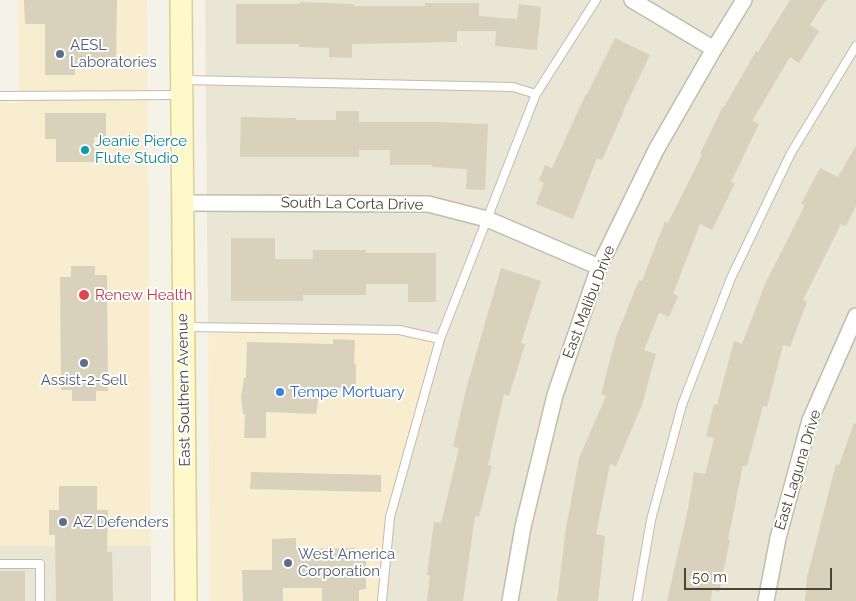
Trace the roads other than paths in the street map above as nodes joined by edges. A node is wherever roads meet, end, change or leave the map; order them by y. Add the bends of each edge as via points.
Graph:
1 (181, 0) edge
2 (596, 0) edge
3 (632, 0) edge
4 (744, 0) edge
5 (856, 46) edge
6 (714, 49) junction
7 (182, 88) junction
8 (536, 94) junction
9 (0, 96) edge
10 (182, 203) junction
11 (487, 219) junction
12 (599, 267) junction
13 (856, 316) edge
14 (183, 327) junction
15 (440, 339) junction
16 (0, 564) edge
17 (40, 601) edge
18 (186, 601) edge
19 (382, 601) edge
20 (510, 601) edge
21 (637, 601) edge
22 (766, 601) edge

1 - 7 main road, East Southern Avenue
2 - 8 lane
3 - 6 street
4 - 6 street, East Malibu Drive
5 - 21 lane via 791,152 731,278 682,405 651,520
6 - 12 street, East Malibu Drive via 656,150
7 - 8 lane via 513,87
7 - 9 lane
7 - 10 main road, East Southern Avenue
8 - 11 lane
10 - 11 street, South La Corta Drive via 428,204
10 - 14 main road, East Southern Avenue
11 - 12 street, South La Corta Drive
11 - 15 lane
12 - 20 street, East Malibu Drive via 555,396 523,527
13 - 22 street, East Laguna Drive via 810,420 778,538
14 - 15 lane via 399,330
14 - 18 main road, East Southern Avenue
15 - 19 lane via 390,517
16 - 17 lane via 40,564

